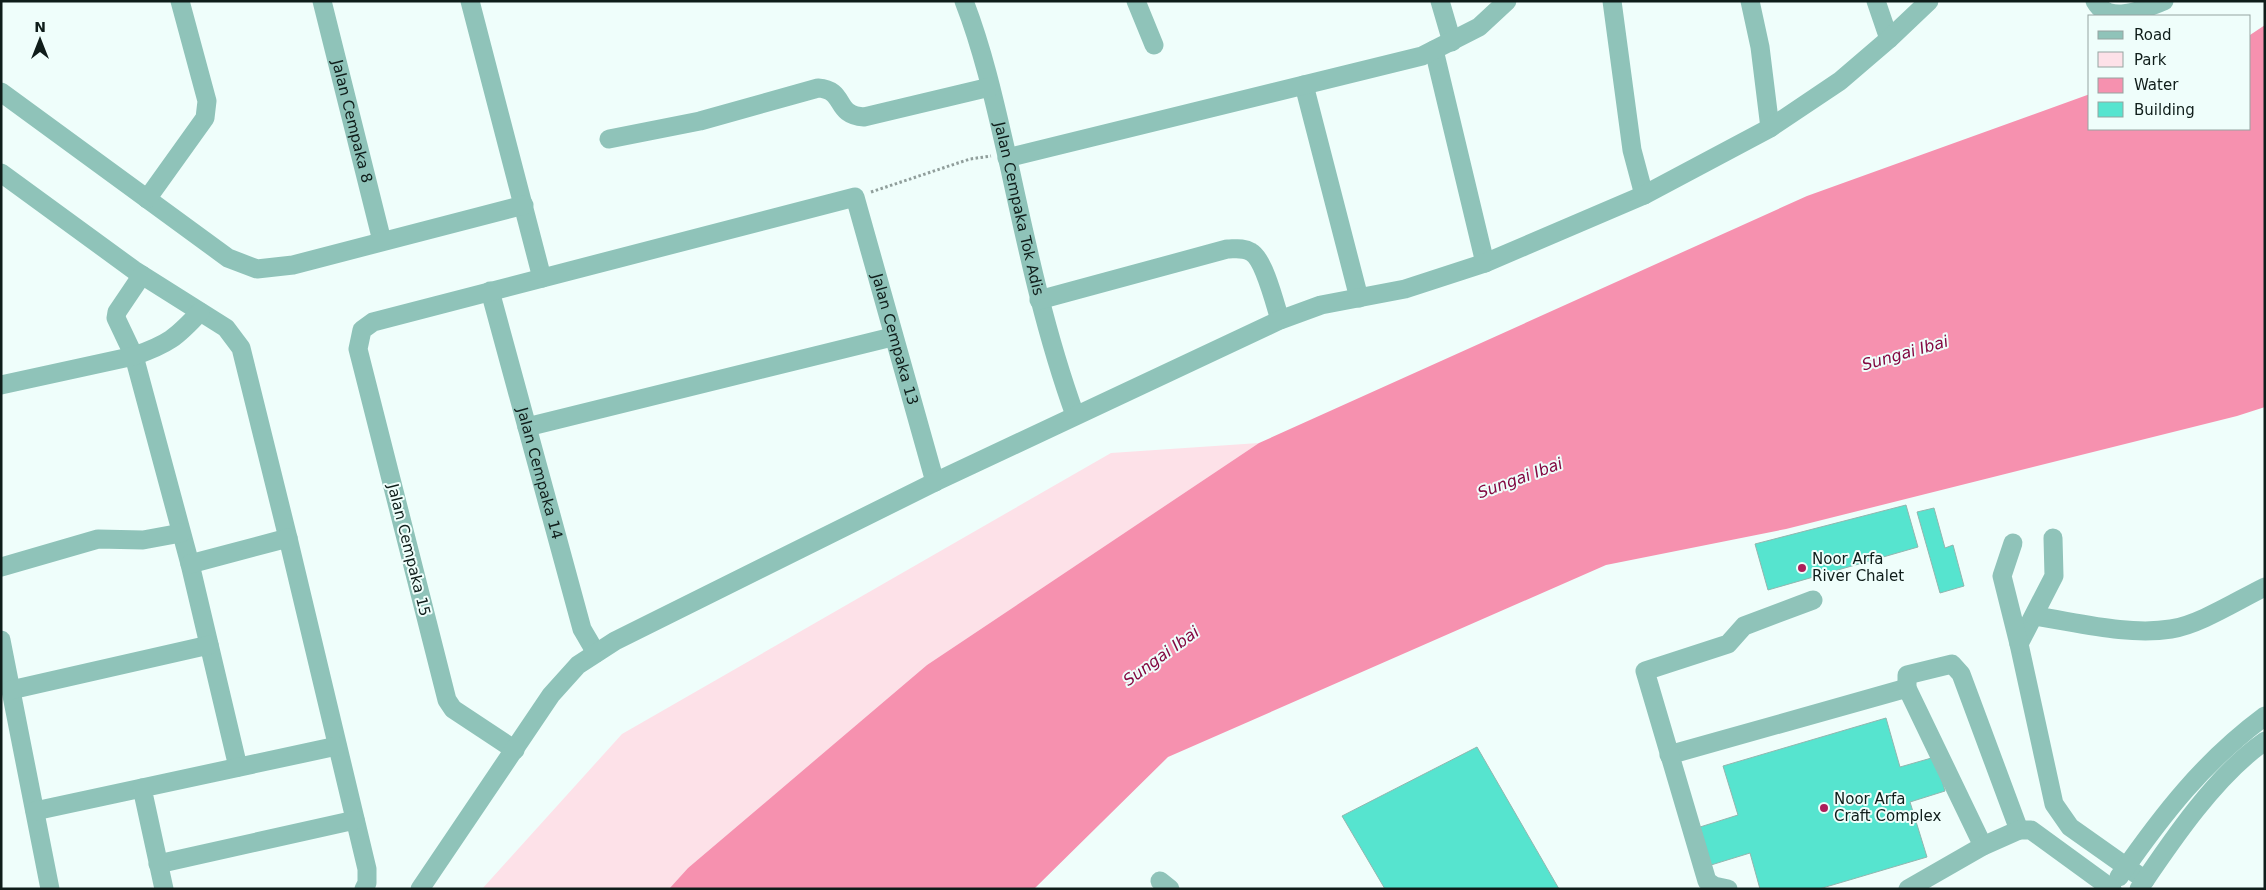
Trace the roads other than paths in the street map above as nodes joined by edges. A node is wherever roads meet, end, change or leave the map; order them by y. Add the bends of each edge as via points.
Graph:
1 (180, 1) edge
2 (322, 1) edge
3 (470, 1) edge
4 (964, 1) edge
5 (1136, 1) edge
6 (1440, 1) edge
7 (1507, 1) edge
8 (1612, 1) edge
9 (1750, 1) edge
10 (1876, 1) edge
11 (1929, 1) edge
12 (2095, 1) edge
13 (2164, 1) edge
14 (1890, 39) junction
15 (1452, 42) junction
16 (1154, 44) dead end
17 (1434, 50) junction
18 (1288, 88) junction
19 (1, 92) edge
20 (992, 95) junction
21 (1770, 128) junction
22 (609, 139) dead end
23 (1007, 158) junction
24 (1, 173) edge
25 (1644, 195) junction
26 (147, 198) junction
27 (524, 205) junction
28 (382, 242) junction
29 (1485, 263) junction
30 (142, 275) junction
31 (542, 278) junction
32 (490, 291) junction
33 (1359, 298) junction
34 (1039, 300) junction
35 (200, 312) junction
36 (1280, 320) junction
37 (892, 337) junction
38 (134, 356) junction
39 (1, 384) edge
40 (1075, 415) junction
41 (527, 427) junction
42 (935, 482) junction
43 (182, 533) junction
44 (288, 538) junction
45 (2052, 538) dead end
46 (2014, 543) dead end
47 (190, 564) junction
48 (1, 567) edge
49 (2265, 587) edge
50 (1813, 600) dead end
51 (2034, 616) junction
52 (1, 640) edge
53 (2019, 644) junction
54 (209, 645) junction
55 (596, 653) junction
56 (7, 680) edge
57 (1907, 688) junction
58 (2265, 716) edge
59 (2265, 741) edge
60 (337, 746) junction
61 (515, 750) junction
62 (1669, 755) junction
63 (238, 767) junction
64 (142, 788) junction
65 (35, 810) junction
66 (355, 820) junction
67 (2019, 830) junction
68 (1983, 846) junction
69 (158, 864) junction
70 (2127, 867) junction
71 (2142, 884) edge
72 (50, 889) edge
73 (164, 889) edge
74 (364, 889) edge
75 (420, 889) edge
76 (1728, 889) edge
77 (1908, 889) edge
78 (2112, 889) edge

1 - 26 street via 207,101 204,118
2 - 28 street, Jalan Cempaka 8
3 - 27 street
4 - 20 street, Jalan Cempaka Tok Adis
5 - 16 street
6 - 15 street
7 - 15 street via 1479,27
8 - 25 street via 1632,150
9 - 21 street via 1760,47
10 - 14 street
11 - 14 street
12 - 13 street via 2108,14 2138,11
14 - 21 street via 1840,81
15 - 17 street
17 - 18 street via 1422,56
17 - 29 street
18 - 23 street
18 - 33 street
19 - 26 street
20 - 22 street via 864,118 847,113 835,92 818,88 700,121
20 - 23 street, Jalan Cempaka Tok Adis
21 - 25 street
23 - 34 street, Jalan Cempaka Tok Adis
24 - 30 street
25 - 29 street
26 - 28 street via 228,258 257,269 293,265
27 - 28 street
27 - 31 street
29 - 33 street via 1405,289
30 - 35 street
30 - 38 street via 116,318
31 - 32 street
31 - 37 street, Jalan Cempaka 13 via 855,197
32 - 41 street, Jalan Cempaka 14
32 - 61 street, Jalan Cempaka 15 via 373,322 362,330 358,349 447,700 453,709
33 - 36 street via 1329,303
34 - 36 street via 1239,248 1251,252 1259,260
34 - 40 street, Jalan Cempaka Tok Adis
35 - 38 street via 168,343
35 - 44 street via 226,328 240,348
36 - 40 street
37 - 41 street
37 - 42 street, Jalan Cempaka 13
38 - 39 street
38 - 43 street
40 - 42 street
41 - 55 street, Jalan Cempaka 14 via 582,629
42 - 55 street via 615,640
43 - 47 street
43 - 48 street via 143,540 98,539
44 - 47 street
44 - 60 street
45 - 51 street via 2054,576
46 - 53 street via 2002,576
47 - 54 street
49 - 51 street via 2192,623 2171,629 2127,630
50 - 62 street via 1744,626 1728,644 1645,671
51 - 53 street
52 - 56 street
53 - 70 street via 2054,804 2070,827
54 - 56 street
54 - 63 street
55 - 61 street via 578,665 551,695
56 - 65 street
57 - 62 street
57 - 67 street via 1907,675 1952,664 1961,674
57 - 68 street
58 - 70 street via 2234,738 2202,769
59 - 71 street via 2225,777 2186,823
60 - 63 street
60 - 66 street
61 - 75 street
62 - 76 street via 1707,881
63 - 64 street
64 - 65 street
64 - 69 street
65 - 72 street
66 - 69 street
66 - 74 street via 367,869
67 - 68 street
67 - 78 street via 2031,830
68 - 77 street
69 - 73 street
70 - 71 street
70 - 78 street

